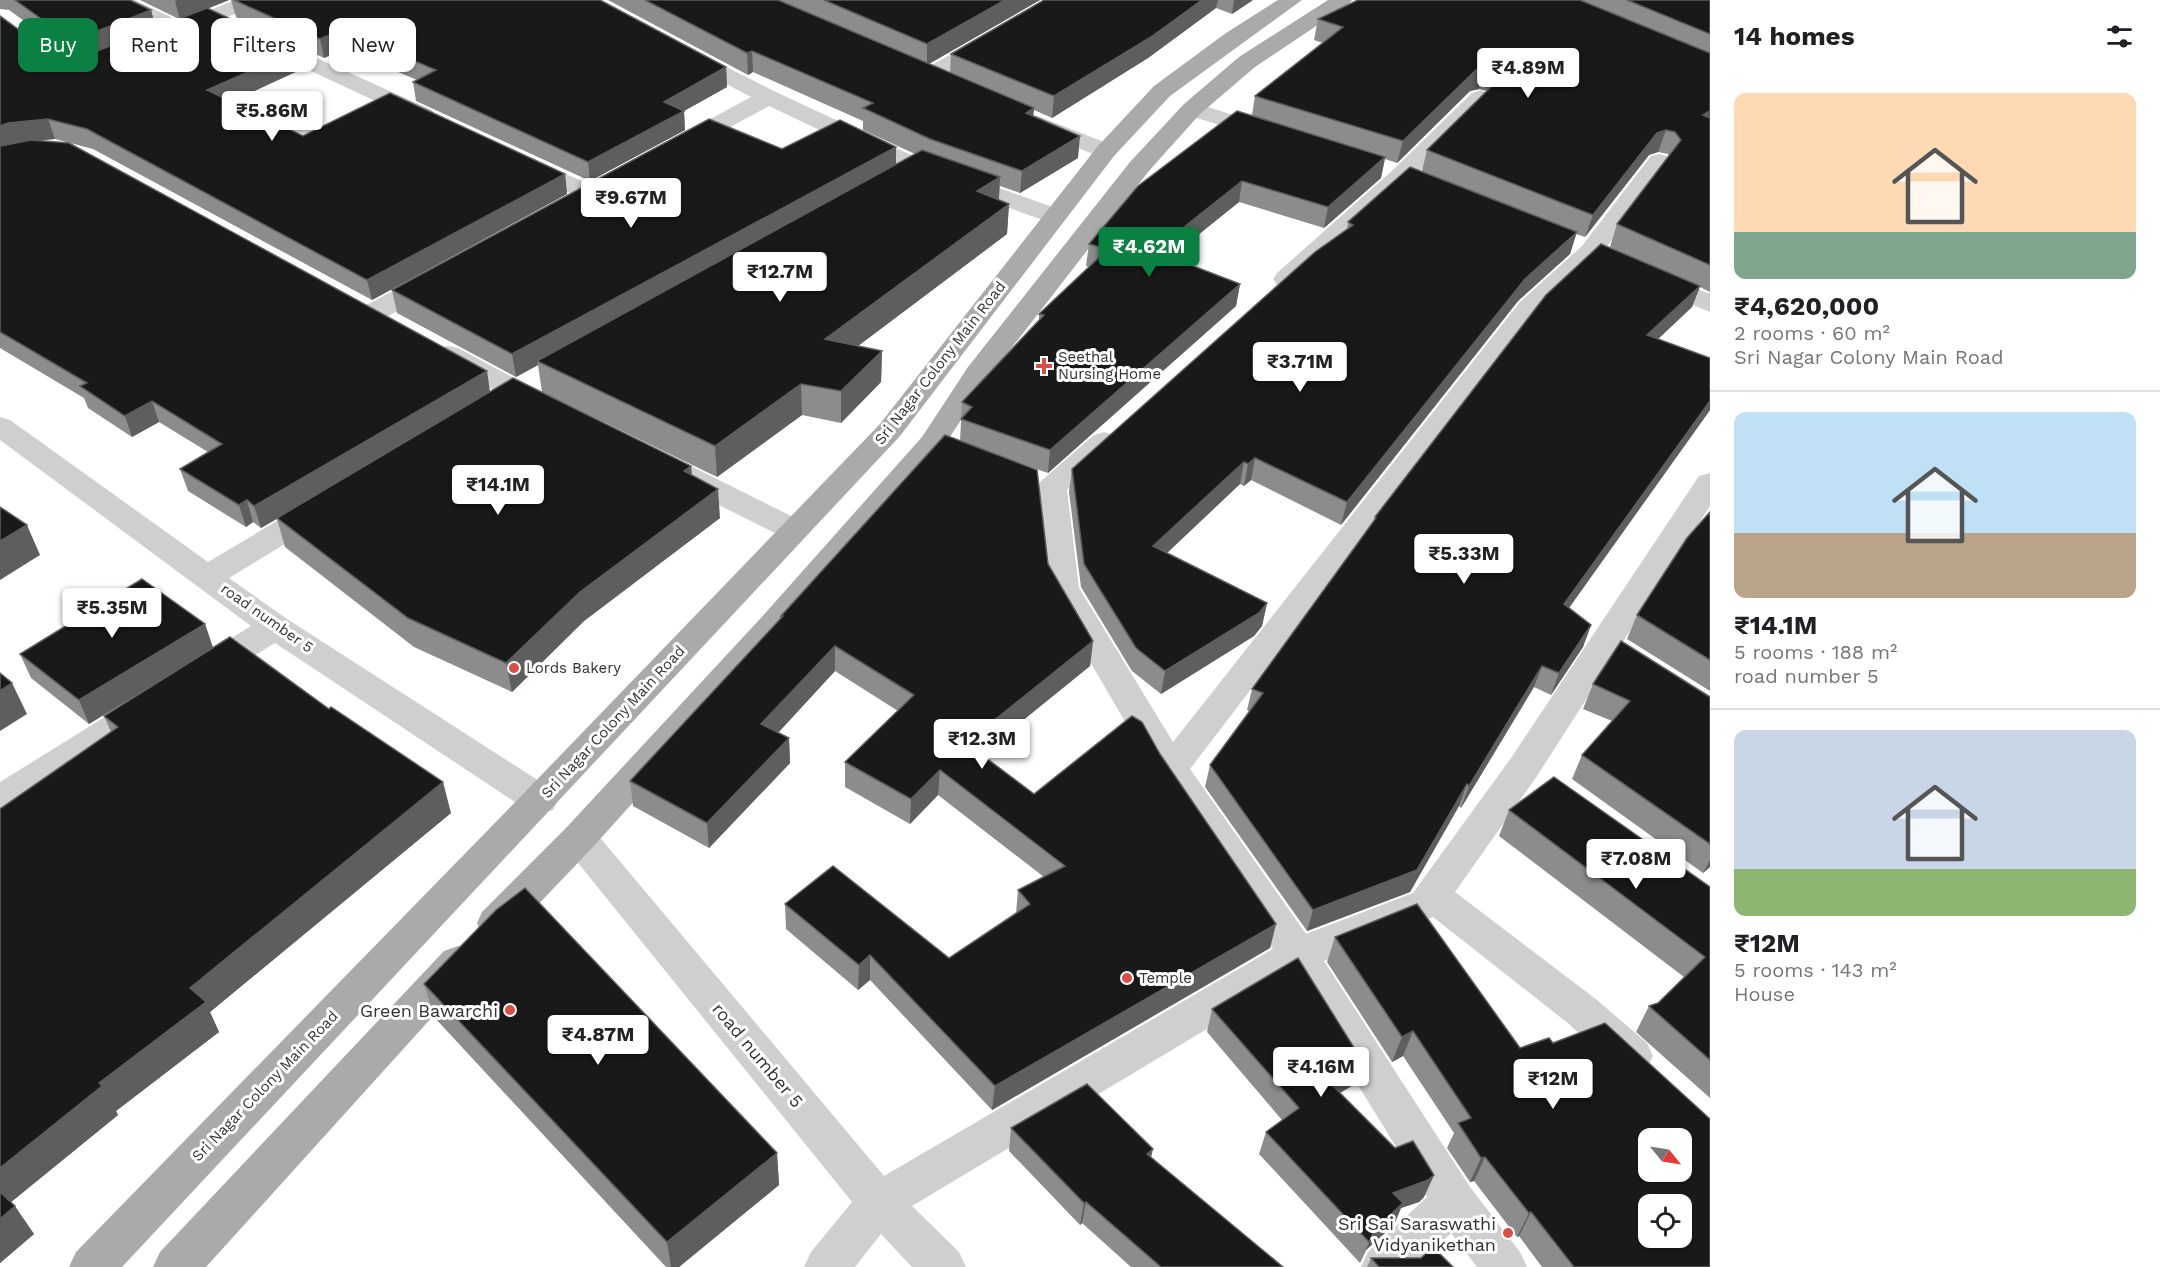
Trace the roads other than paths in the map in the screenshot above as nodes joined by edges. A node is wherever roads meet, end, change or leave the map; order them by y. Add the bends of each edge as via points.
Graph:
1 (118, 0) edge
2 (253, 0) edge
3 (1059, 0) edge
4 (1292, 0) edge
5 (1342, 0) edge
6 (214, 17) junction
7 (155, 18) edge
8 (199, 23) edge
9 (667, 43) edge
10 (907, 68) edge
11 (928, 77) junction
12 (949, 86) edge
13 (768, 97) junction
14 (1480, 98) edge
15 (1192, 110) junction
16 (1022, 116) edge
17 (440, 123) edge
18 (1292, 140) edge
19 (1106, 151) junction
20 (505, 153) edge
21 (664, 154) edge
22 (1659, 161) dead end
23 (919, 168) junction
24 (888, 185) edge
25 (591, 194) edge
26 (1055, 216) junction
27 (1092, 226) junction
28 (1602, 256) junction
29 (456, 268) edge
30 (1262, 300) edge
31 (1710, 304) edge
32 (547, 375) edge
33 (506, 398) junction
34 (1131, 417) edge
35 (570, 419) edge
36 (0, 426) edge
37 (655, 461) edge
38 (1709, 488) edge
39 (342, 496) edge
40 (794, 530) junction
41 (208, 576) junction
42 (275, 627) junction
43 (1171, 769) junction
44 (0, 800) edge
45 (540, 800) junction
46 (579, 838) junction
47 (1433, 896) junction
48 (1298, 954) junction
49 (1659, 1082) edge
50 (1454, 1201) junction
51 (879, 1202) junction
52 (92, 1267) edge
53 (176, 1267) edge
54 (827, 1267) edge
55 (943, 1267) edge
56 (1384, 1267) edge
57 (1504, 1267) edge

1 - 7 street
2 - 6 street
3 - 11 street
4 - 19 main road, Sri Nagar Colony Main Road via 1162,91
5 - 15 main road via 1247,62
6 - 8 street
6 - 17 street
9 - 13 street
10 - 11 street
11 - 12 street
13 - 21 street
13 - 23 street
14 - 30 street via 1402,176
15 - 18 street
15 - 27 main road
16 - 19 street
19 - 26 main road, Sri Nagar Colony Main Road
20 - 25 street
22 - 28 street
23 - 24 street
23 - 26 street
26 - 27 main road
26 - 40 main road, Sri Nagar Colony Main Road via 890,430
27 - 46 main road via 978,374 943,447
28 - 31 street
28 - 43 street via 1529,308
29 - 33 street via 363,307
32 - 33 street
33 - 35 street
34 - 43 street via 1042,484 1063,588
36 - 41 street, road number 5
37 - 40 street
38 - 47 street via 1619,652 1538,777
39 - 41 street
40 - 45 main road, Sri Nagar Colony Main Road
41 - 42 street, road number 5
42 - 44 street
42 - 45 street, road number 5
43 - 48 street
45 - 52 main road, Sri Nagar Colony Main Road
46 - 51 street, road number 5
46 - 53 main road via 422,999
47 - 48 street via 1426,904
47 - 49 street via 1583,1011
48 - 50 street
48 - 51 street
50 - 56 street
50 - 57 street
51 - 54 street
51 - 55 street, road number 5

